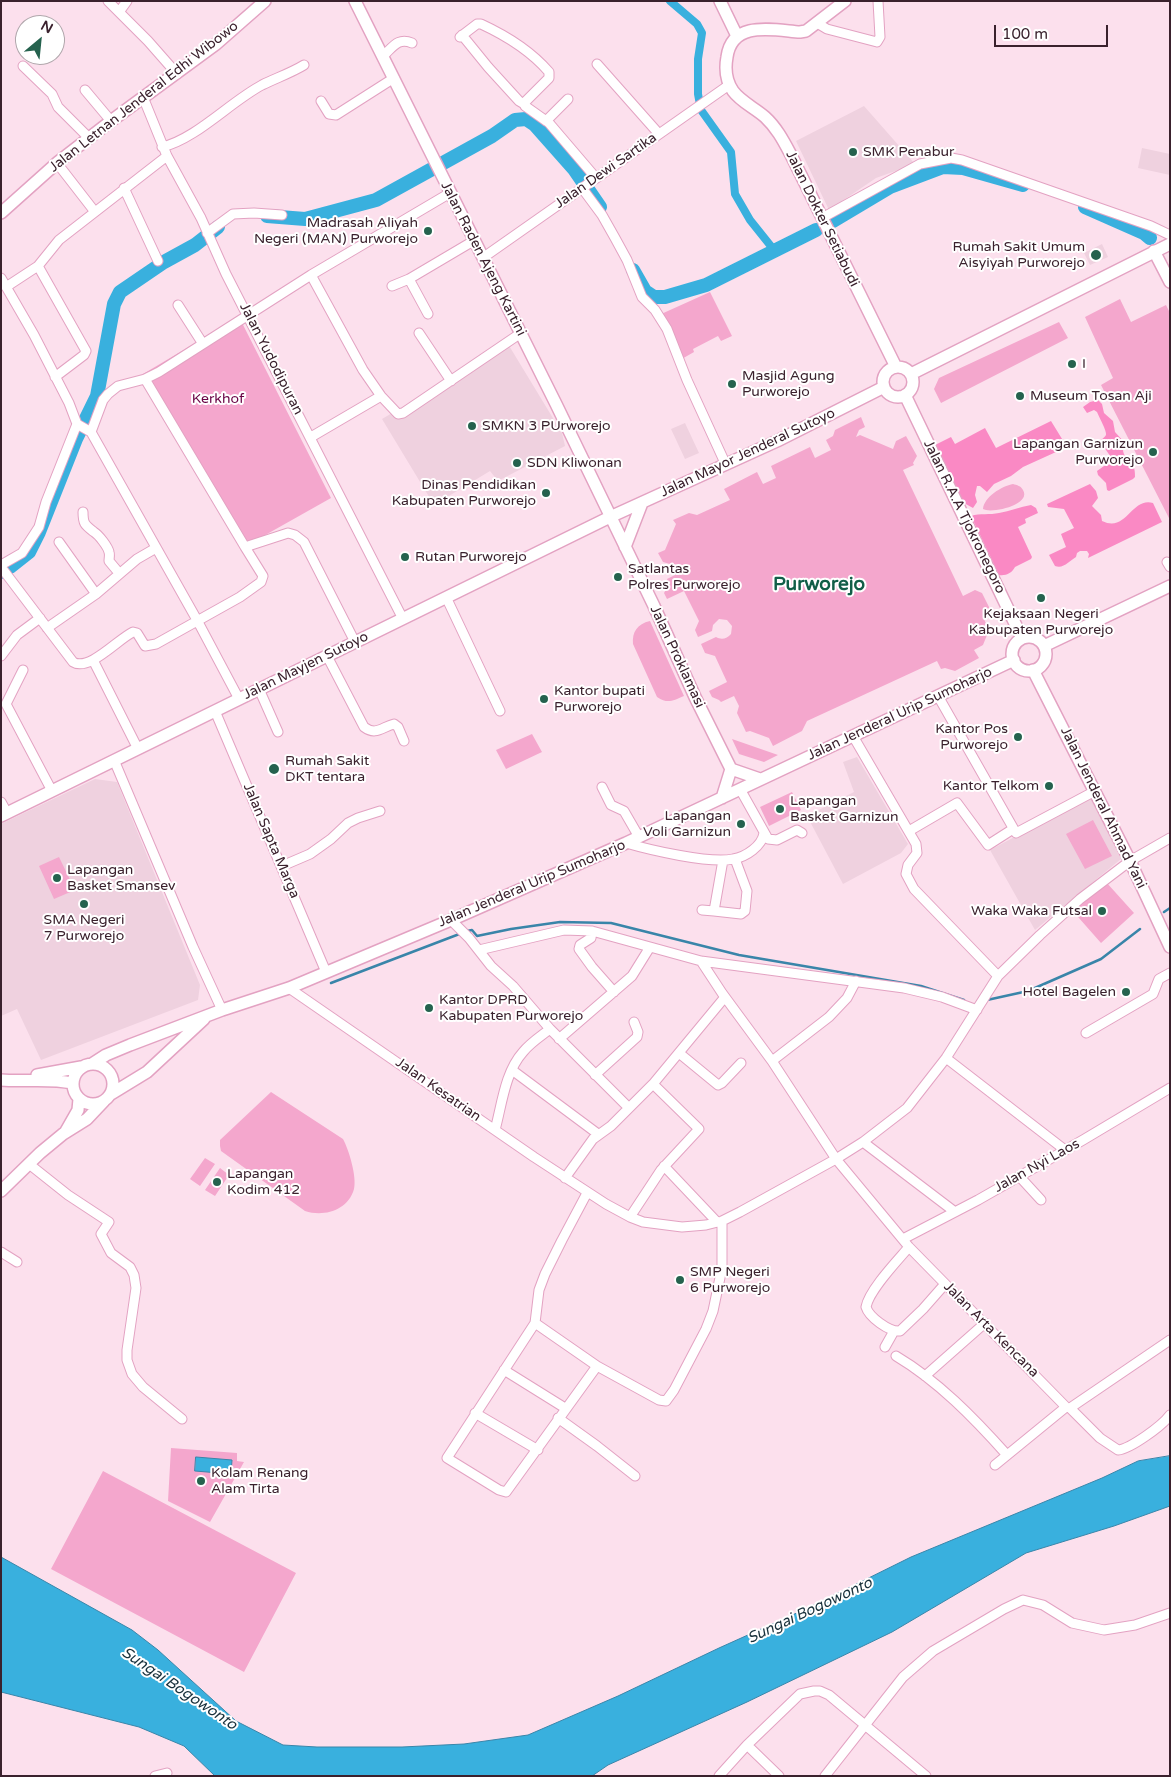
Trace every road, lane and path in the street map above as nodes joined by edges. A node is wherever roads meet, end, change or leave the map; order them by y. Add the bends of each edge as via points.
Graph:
1 (108, 1) edge
2 (127, 1) edge
3 (265, 1) edge
4 (355, 1) edge
5 (720, 1) edge
6 (845, 1) edge
7 (878, 1) edge
8 (119, 12) junction
9 (817, 23) junction
10 (737, 36) junction
11 (412, 43) dead end
12 (383, 56) junction
13 (597, 64) dead end
14 (304, 65) dead end
15 (23, 66) dead end
16 (177, 74) junction
17 (394, 78) junction
18 (729, 85) junction
19 (85, 90) dead end
20 (143, 97) junction
21 (568, 99) dead end
22 (321, 101) dead end
23 (524, 104) junction
24 (110, 121) junction
25 (546, 121) junction
26 (659, 134) junction
27 (89, 138) junction
28 (162, 147) junction
29 (167, 156) junction
30 (57, 163) junction
31 (595, 179) junction
32 (124, 188) junction
33 (582, 188) junction
34 (450, 193) junction
35 (95, 212) junction
36 (1, 213) edge
37 (282, 215) dead end
38 (822, 218) junction
39 (207, 234) junction
40 (1170, 235) edge
41 (475, 240) junction
42 (1170, 244) edge
43 (1156, 250) junction
44 (484, 257) junction
45 (158, 261) dead end
46 (38, 266) junction
47 (311, 275) junction
48 (1, 278) edge
49 (409, 279) junction
50 (1170, 282) edge
51 (392, 286) dead end
52 (6, 287) junction
53 (178, 305) dead end
54 (428, 314) dead end
55 (248, 315) junction
56 (418, 333) dead end
57 (521, 334) junction
58 (203, 344) junction
59 (896, 367) junction
60 (911, 374) junction
61 (55, 377) junction
62 (145, 379) junction
63 (451, 381) junction
64 (884, 387) junction
65 (905, 395) junction
66 (381, 396) junction
67 (83, 428) junction
68 (311, 438) junction
69 (726, 465) junction
70 (642, 503) junction
71 (83, 512) dead end
72 (610, 517) junction
73 (59, 542) dead end
74 (245, 547) junction
75 (625, 547) junction
76 (156, 548) junction
77 (3, 569) edge
78 (119, 573) junction
79 (1170, 586) edge
80 (96, 594) junction
81 (446, 598) junction
82 (40, 618) junction
83 (403, 619) junction
84 (198, 620) junction
85 (47, 628) junction
86 (1022, 638) junction
87 (354, 642) junction
88 (1044, 646) junction
89 (1, 656) edge
90 (327, 656) junction
91 (93, 660) junction
92 (1014, 660) junction
93 (23, 670) dead end
94 (1033, 670) junction
95 (259, 689) junction
96 (938, 696) junction
97 (239, 699) junction
98 (215, 711) junction
99 (500, 712) dead end
100 (278, 732) dead end
101 (853, 736) junction
102 (404, 741) dead end
103 (138, 749) junction
104 (114, 760) junction
105 (731, 769) junction
106 (760, 779) junction
107 (602, 787) dead end
108 (740, 789) junction
109 (52, 791) junction
110 (1095, 791) junction
111 (722, 798) junction
112 (3, 810) edge
113 (380, 811) dead end
114 (1013, 829) junction
115 (909, 831) junction
116 (764, 833) junction
117 (802, 833) dead end
118 (639, 837) junction
119 (1170, 838) edge
120 (626, 843) junction
121 (735, 859) junction
122 (723, 860) junction
123 (1130, 860) junction
124 (282, 866) junction
125 (702, 910) dead end
126 (714, 911) junction
127 (454, 923) junction
128 (592, 930) junction
129 (650, 947) junction
130 (1170, 947) edge
131 (479, 950) junction
132 (701, 961) junction
133 (326, 972) junction
134 (1170, 973) edge
135 (998, 976) junction
136 (856, 981) junction
137 (289, 988) junction
138 (614, 992) junction
139 (725, 997) junction
140 (222, 1010) junction
141 (977, 1010) junction
142 (208, 1016) junction
143 (634, 1022) dead end
144 (550, 1029) junction
145 (1086, 1034) dead end
146 (559, 1038) junction
147 (678, 1053) junction
148 (946, 1058) junction
149 (772, 1061) junction
150 (741, 1063) dead end
151 (87, 1065) junction
152 (512, 1070) junction
153 (595, 1075) junction
154 (7, 1080) edge
155 (72, 1083) junction
156 (653, 1084) junction
157 (1170, 1088) edge
158 (108, 1098) junction
159 (79, 1100) junction
160 (628, 1108) junction
161 (495, 1130) junction
162 (63, 1134) junction
163 (598, 1134) junction
164 (863, 1142) junction
165 (1065, 1150) junction
166 (836, 1159) junction
167 (29, 1164) junction
168 (664, 1166) junction
169 (1019, 1176) junction
170 (565, 1178) junction
171 (1, 1190) edge
172 (587, 1193) junction
173 (1041, 1200) dead end
174 (956, 1212) junction
175 (630, 1217) junction
176 (719, 1221) junction
177 (903, 1239) junction
178 (910, 1246) junction
179 (3, 1257) edge
180 (17, 1262) dead end
181 (946, 1284) junction
182 (536, 1323) junction
183 (985, 1324) junction
184 (894, 1331) junction
185 (1170, 1340) edge
186 (885, 1347) dead end
187 (896, 1356) dead end
188 (597, 1366) junction
189 (504, 1370) junction
190 (925, 1376) junction
191 (1068, 1407) junction
192 (565, 1408) junction
193 (475, 1412) junction
194 (1170, 1416) edge
195 (182, 1418) dead end
196 (558, 1418) junction
197 (538, 1450) junction
198 (1007, 1455) junction
199 (995, 1465) dead end
200 (635, 1476) dead end
201 (1170, 1613) edge
202 (864, 1724) junction
203 (747, 1745) junction
204 (168, 1773) dead end
205 (155, 1776) edge
206 (718, 1776) edge
207 (779, 1776) edge
208 (825, 1776) edge
209 (926, 1776) edge

1 - 8 street
2 - 8 street
3 - 16 main road, Jalan Letnan Jenderal Edhi Wibowo
4 - 12 main road, Jalan Raden Ajeng Kartini
5 - 10 main road
6 - 9 main road
7 - 9 street via 880,37 877,42 827,29
8 - 16 street
9 - 10 main road via 800,32 756,29
10 - 18 main road via 727,56
11 - 12 street via 400,41
12 - 17 main road, Jalan Raden Ajeng Kartini
13 - 26 street
14 - 28 street via 263,85 187,136
15 - 27 street
16 - 20 main road, Jalan Letnan Jenderal Edhi Wibowo
17 - 22 street via 336,115 329,114
17 - 34 main road, Jalan Raden Ajeng Kartini
18 - 26 street, Jalan Dewi Sartika
18 - 38 main road, Jalan Dokter Setiabudi via 778,132
19 - 24 street
20 - 24 main road, Jalan Letnan Jenderal Edhi Wibowo
20 - 28 street, Jalan Yudodipuran
21 - 25 street
23 - 23 street via 461,36 477,24 507,37 539,60 549,72 549,78
23 - 25 street
24 - 27 main road, Jalan Letnan Jenderal Edhi Wibowo
25 - 31 street
26 - 31 street, Jalan Dewi Sartika
27 - 30 main road, Jalan Letnan Jenderal Edhi Wibowo
28 - 29 street, Jalan Yudodipuran
29 - 32 street
29 - 39 street, Jalan Yudodipuran
30 - 35 street
30 - 36 main road, Jalan Letnan Jenderal Edhi Wibowo
31 - 33 street, Jalan Dewi Sartika
32 - 35 street
32 - 45 street
33 - 44 street, Jalan Dewi Sartika
33 - 69 street via 615,238 642,296 656,310 667,329
34 - 41 main road, Jalan Raden Ajeng Kartini
34 - 47 street
35 - 46 street via 59,240
37 - 39 street via 233,214
38 - 40 street via 920,164 951,158
38 - 59 main road, Jalan Dokter Setiabudi
39 - 55 street, Jalan Yudodipuran
41 - 44 main road, Jalan Raden Ajeng Kartini
41 - 49 street
42 - 43 main road
43 - 50 main road
43 - 60 main road
44 - 57 main road, Jalan Raden Ajeng Kartini
46 - 52 street
46 - 61 street via 86,351
47 - 55 street
47 - 66 street via 350,348
48 - 52 street
49 - 51 street
49 - 54 street
52 - 61 street
53 - 58 street
55 - 58 street
55 - 68 street, Jalan Yudodipuran
56 - 63 street
57 - 63 street
57 - 72 main road, Jalan Raden Ajeng Kartini
58 - 62 street
59 - 60 main road
59 - 64 main road via 885,374
60 - 65 main road via 912,386
61 - 67 street
62 - 67 street via 118,386 108,394
62 - 74 street
63 - 66 street via 400,414 395,413
64 - 65 main road via 892,395
64 - 69 main road, Jalan Mayor Jenderal Sutoyo
65 - 86 main road, Jalan R.A.A Tjokronegoro
66 - 68 street
67 - 76 street
67 - 77 street via 52,486 39,527 22,553
68 - 83 street, Jalan Yudodipuran
69 - 70 main road, Jalan Mayor Jenderal Sutoyo
70 - 72 main road, Jalan Mayor Jenderal Sutoyo
70 - 75 main road
71 - 78 street via 85,524 107,549 109,560
72 - 75 main road, Jalan Proklamasi
72 - 81 main road, Jalan Mayjen Sutoyo
73 - 80 street
74 - 84 street via 263,576 261,582
74 - 87 street via 288,533 300,538
75 - 105 main road, Jalan Proklamasi
76 - 78 street
76 - 84 street
77 - 82 street
78 - 80 street
79 - 88 main road
80 - 85 street
81 - 83 main road, Jalan Mayjen Sutoyo
81 - 99 street
82 - 85 street
82 - 89 street via 17,634
83 - 87 main road, Jalan Mayjen Sutoyo
84 - 91 street via 147,647 133,632
84 - 97 street
85 - 91 street via 74,663
86 - 88 main road via 1037,639
86 - 92 main road via 1015,645
87 - 90 main road, Jalan Mayjen Sutoyo
88 - 94 main road via 1045,659
90 - 95 main road, Jalan Mayjen Sutoyo
90 - 102 street via 364,727 379,731 394,724
91 - 103 street
92 - 94 main road via 1019,667
92 - 96 main road, Jalan Jenderal Urip Sumoharjo
93 - 109 street via 6,704
94 - 110 main road, Jalan Jenderal Ahmad Yani
95 - 97 main road, Jalan Mayjen Sutoyo
95 - 100 street
96 - 101 main road, Jalan Jenderal Urip Sumoharjo
96 - 114 street
97 - 98 main road, Jalan Mayjen Sutoyo
98 - 103 main road, Jalan Mayjen Sutoyo
98 - 124 street, Jalan Sapta Marga
101 - 106 main road, Jalan Jenderal Urip Sumoharjo
101 - 115 street
103 - 104 main road, Jalan Mayjen Sutoyo
104 - 109 main road, Jalan Mayjen Sutoyo
104 - 140 street
105 - 106 main road
105 - 111 main road
106 - 108 main road, Jalan Jenderal Urip Sumoharjo
107 - 118 street via 611,805 624,811
108 - 111 main road, Jalan Jenderal Urip Sumoharjo
108 - 116 street
109 - 112 main road, Jalan Mayjen Sutoyo
110 - 114 street via 1016,833
110 - 123 main road, Jalan Jenderal Ahmad Yani
111 - 118 main road, Jalan Jenderal Urip Sumoharjo
113 - 124 street via 358,818 310,854
114 - 115 street via 988,846 957,803
115 - 135 street via 918,849 906,869 914,889
116 - 117 street via 768,839 777,840 797,830
116 - 121 street via 759,845
118 - 120 main road, Jalan Jenderal Urip Sumoharjo
119 - 123 street, Jalan Kesatrian
120 - 122 street via 672,854
120 - 127 main road, Jalan Jenderal Urip Sumoharjo
121 - 122 street
121 - 126 street via 747,891 744,911 740,914
122 - 126 street
123 - 130 main road, Jalan Jenderal Ahmad Yani
123 - 135 street, Jalan Kesatrian via 1080,899
124 - 133 street, Jalan Sapta Marga
125 - 126 street
127 - 131 street
127 - 133 main road, Jalan Jenderal Urip Sumoharjo
128 - 129 street
128 - 131 street via 564,930
128 - 138 street via 591,938 579,949
129 - 132 street
129 - 138 street via 632,976
131 - 144 street
132 - 136 street
132 - 139 street, Jalan Arta Kencana
133 - 137 main road, Jalan Jenderal Urip Sumoharjo
134 - 145 street via 1159,979 1153,994
135 - 141 street, Jalan Kesatrian
136 - 141 street via 923,993
136 - 149 street via 847,998 829,1017
137 - 140 main road, Jalan Jenderal Urip Sumoharjo
137 - 161 street, Jalan Kesatrian
138 - 146 street
139 - 147 street
139 - 149 street, Jalan Arta Kencana
140 - 142 main road, Jalan Jenderal Urip Sumoharjo
141 - 148 street, Jalan Kesatrian
142 - 151 main road, Jalan Jenderal Urip Sumoharjo
142 - 158 main road via 147,1072
143 - 153 street via 638,1032 636,1037
144 - 146 street
144 - 152 street via 523,1051
146 - 153 street
147 - 150 street via 718,1085
147 - 156 street
148 - 164 street, Jalan Kesatrian via 907,1108
148 - 165 street
149 - 166 street, Jalan Arta Kencana
151 - 154 main road
151 - 155 main road via 73,1077
151 - 158 main road via 100,1065 110,1074 113,1088
152 - 161 street
152 - 163 street
153 - 160 street
154 - 155 main road
155 - 159 main road
156 - 160 street
156 - 168 street via 699,1129
157 - 165 street, Jalan Nyi Laos
158 - 159 main road via 91,1105
158 - 162 main road via 87,1119
159 - 162 main road via 78,1110
160 - 163 street
161 - 170 street, Jalan Kesatrian
162 - 167 main road
163 - 170 street
164 - 166 street, Jalan Kesatrian
164 - 174 street
165 - 169 street, Jalan Nyi Laos
166 - 176 street, Jalan Kesatrian
166 - 177 street, Jalan Arta Kencana
167 - 171 main road
167 - 195 street via 109,1222 101,1234 102,1239 111,1253 130,1267 136,1288 126,1360 143,1387
168 - 175 street
168 - 176 street
169 - 173 street
169 - 174 street, Jalan Nyi Laos
170 - 172 street, Jalan Kesatrian
172 - 175 street, Jalan Kesatrian
172 - 182 street via 545,1274 539,1290
174 - 177 street, Jalan Nyi Laos
175 - 176 street, Jalan Kesatrian via 663,1226 682,1227
176 - 188 street via 722,1268 713,1311 668,1399 659,1400
177 - 178 street, Jalan Arta Kencana
178 - 181 street, Jalan Arta Kencana
178 - 184 street via 867,1303 867,1311
179 - 180 street
181 - 183 street, Jalan Arta Kencana
181 - 184 street via 907,1326
182 - 188 street
182 - 189 street
183 - 190 street
183 - 191 street, Jalan Arta Kencana
184 - 186 street
185 - 191 street
187 - 190 street
188 - 192 street
189 - 192 street
189 - 193 street
190 - 198 street via 960,1406
191 - 194 street, Jalan Arta Kencana via 1100,1438 1118,1450 1152,1432
191 - 198 street
192 - 196 street
193 - 197 street
193 - 197 street via 447,1458 499,1490 507,1491
196 - 197 street
196 - 200 street
198 - 199 street
201 - 202 street via 1135,1625 1104,1630 1072,1623 1043,1605 1023,1600 933,1651 903,1677
202 - 203 street via 829,1695 820,1691 805,1692
202 - 208 street
202 - 209 street
203 - 206 street
203 - 207 street
204 - 205 street

